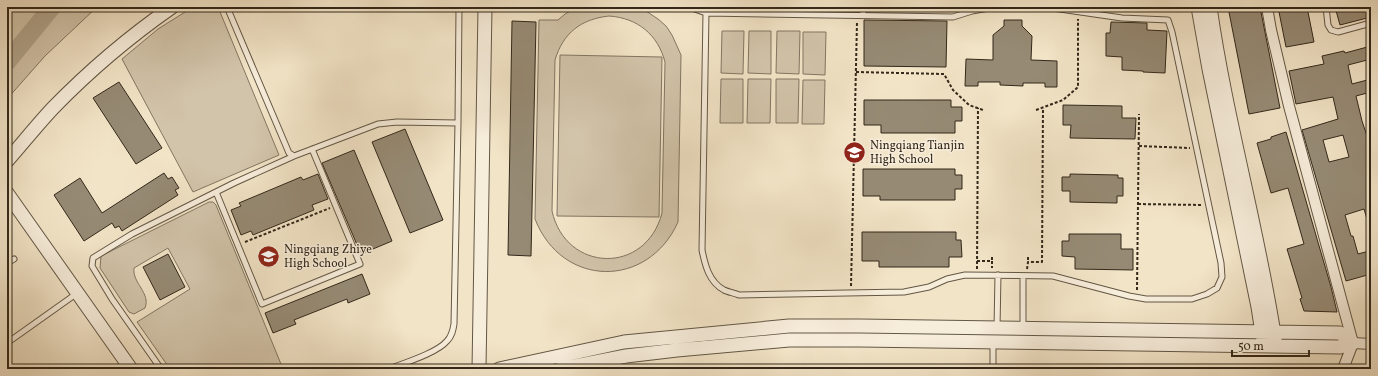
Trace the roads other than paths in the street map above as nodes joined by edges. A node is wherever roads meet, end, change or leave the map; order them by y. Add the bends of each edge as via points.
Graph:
1 (172, 7) edge
2 (227, 7) edge
3 (459, 7) edge
4 (485, 7) edge
5 (689, 7) edge
6 (863, 7) edge
7 (994, 7) edge
8 (1046, 7) edge
9 (1198, 7) edge
10 (1210, 7) edge
11 (1267, 7) edge
12 (1326, 7) edge
13 (1075, 10) edge
14 (706, 13) junction
15 (860, 15) junction
16 (1371, 24) edge
17 (458, 123) junction
18 (312, 149) junction
19 (294, 156) junction
20 (7, 161) edge
21 (216, 192) junction
22 (7, 193) edge
23 (14, 259) dead end
24 (7, 263) edge
25 (1022, 273) junction
26 (998, 275) junction
27 (77, 293) junction
28 (997, 328) junction
29 (1023, 328) junction
30 (1268, 332) junction
31 (993, 342) junction
32 (7, 343) edge
33 (1353, 343) junction
34 (1371, 344) edge
35 (1270, 346) junction
36 (131, 369) edge
37 (161, 369) edge
38 (389, 369) edge
39 (479, 369) edge
40 (499, 369) edge
41 (560, 369) edge
42 (993, 369) edge
43 (1343, 369) edge

1 - 20 street via 100,63 53,108
2 - 19 lane via 289,153
3 - 17 lane
4 - 39 street
5 - 14 lane
6 - 15 lane
7 - 15 lane via 953,17
8 - 13 lane
9 - 30 street via 1208,69 1258,307
10 - 30 street via 1270,304
11 - 33 street via 1288,106
12 - 16 lane via 1331,30 1338,32
13 - 25 lane via 1122,18 1168,20 1209,205 1222,277 1217,288 1192,299 1137,298 1053,276
14 - 15 lane
14 - 26 lane via 702,250 705,268 714,282 724,290 739,295 904,292 965,275
17 - 18 lane via 378,124
17 - 38 lane via 452,333 438,348
18 - 19 lane
18 - 21 lane via 360,264 262,304
19 - 21 lane
21 - 37 lane via 132,234 93,258 92,266 112,299
22 - 27 street
23 - 24 lane
25 - 26 lane
25 - 29 lane
26 - 28 lane
27 - 32 lane
27 - 36 street
28 - 29 street
28 - 40 street via 805,326 752,329 624,342
29 - 30 street
30 - 33 street via 1340,333
30 - 35 street
31 - 35 street
31 - 41 street via 789,340 626,356
31 - 42 lane
33 - 34 street
33 - 35 street via 1340,346
33 - 43 street

